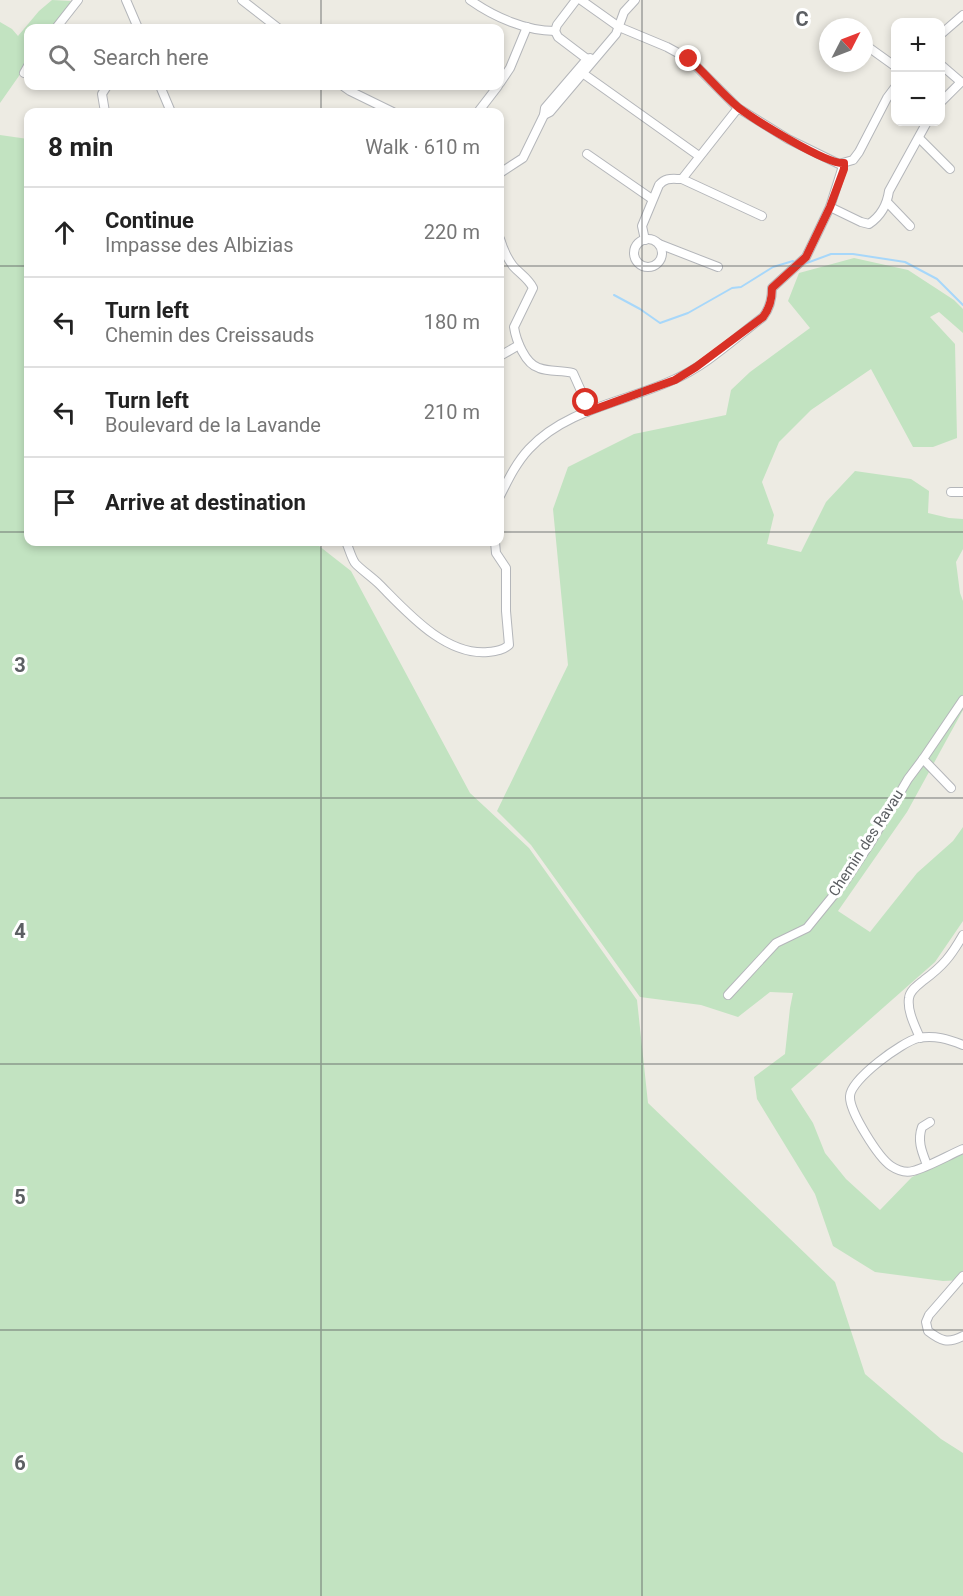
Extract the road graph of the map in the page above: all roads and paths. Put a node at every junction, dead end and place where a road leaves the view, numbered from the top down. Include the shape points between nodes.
1 (78, 0) edge
2 (126, 0) edge
3 (242, 0) edge
4 (470, 0) edge
5 (576, 0) edge
6 (581, 0) edge
7 (635, 0) edge
8 (963, 15) edge
9 (59, 24) edge
10 (136, 24) edge
11 (273, 24) edge
12 (527, 27) junction
13 (619, 27) junction
14 (555, 31) junction
15 (945, 31) edge
16 (873, 50) edge
17 (596, 56) junction
18 (587, 59) junction
19 (891, 63) edge
20 (945, 68) edge
21 (581, 72) junction
22 (504, 77) edge
23 (962, 83) edge
24 (104, 90) edge
25 (162, 90) edge
26 (349, 90) edge
27 (494, 90) edge
28 (891, 93) edge
29 (945, 98) edge
30 (104, 108) edge
31 (169, 108) edge
32 (382, 108) edge
33 (481, 108) edge
34 (738, 108) junction
35 (925, 126) edge
36 (919, 138) junction
37 (587, 154) dead end
38 (699, 156) junction
39 (844, 163) junction
40 (951, 169) dead end
41 (504, 170) edge
42 (682, 179) junction
43 (652, 199) junction
44 (887, 202) junction
45 (830, 207) junction
46 (762, 216) dead end
47 (910, 226) dead end
48 (645, 240) junction
49 (659, 244) junction
50 (504, 250) edge
51 (718, 267) dead end
52 (519, 345) junction
53 (504, 354) edge
54 (587, 412) junction
55 (504, 488) edge
56 (951, 492) dead end
57 (963, 492) edge
58 (348, 546) edge
59 (495, 546) edge
60 (963, 700) edge
61 (923, 759) junction
62 (951, 788) dead end
63 (963, 935) edge
64 (728, 995) dead end
65 (920, 1038) junction
66 (963, 1045) edge
67 (930, 1122) dead end
68 (963, 1149) edge
69 (927, 1165) junction
70 (963, 1276) edge
71 (963, 1336) edge

1 - 9 street
2 - 10 street
3 - 11 street
4 - 12 street
5 - 14 street
6 - 13 street
7 - 13 street via 624,12
8 - 15 street
12 - 14 street
12 - 22 street
13 - 17 street
13 - 34 street via 689,59
14 - 18 street
16 - 19 street
17 - 18 street
17 - 21 street
18 - 21 street
20 - 23 street
21 - 38 street
21 - 41 street via 545,108 523,158
23 - 29 street
24 - 30 street
25 - 31 street
26 - 32 street
27 - 33 street
28 - 39 street via 859,152
34 - 38 street
34 - 39 street via 788,139 833,162
35 - 36 street
36 - 40 street
36 - 44 street via 889,191
37 - 43 street
38 - 42 street
39 - 45 street
42 - 43 street via 663,180
42 - 46 street
43 - 48 street via 642,226
44 - 45 street via 877,219 869,224
44 - 47 street
45 - 54 street via 806,257 772,288 772,300 763,317 675,380
48 - 49 street
48 - 49 street via 634,250 636,261 644,267 654,266 662,259
49 - 51 street
50 - 52 street via 533,288 514,327
52 - 53 street
52 - 54 street via 537,368 573,373
54 - 55 street via 550,430 529,449
56 - 57 street
58 - 59 street via 355,564 416,621 466,651 498,651 510,645 510,640 506,568
60 - 61 street, Chemin des Ravau
61 - 62 street
61 - 64 street, Chemin des Ravau via 846,880 807,928 776,943
63 - 65 street via 951,957 909,996 910,1014
65 - 66 street via 933,1036
65 - 69 street via 895,1049 856,1082 849,1098 858,1120 891,1166 912,1172
67 - 69 street via 922,1127 920,1138
68 - 69 street
70 - 71 street via 926,1322 927,1331 938,1338 952,1341

